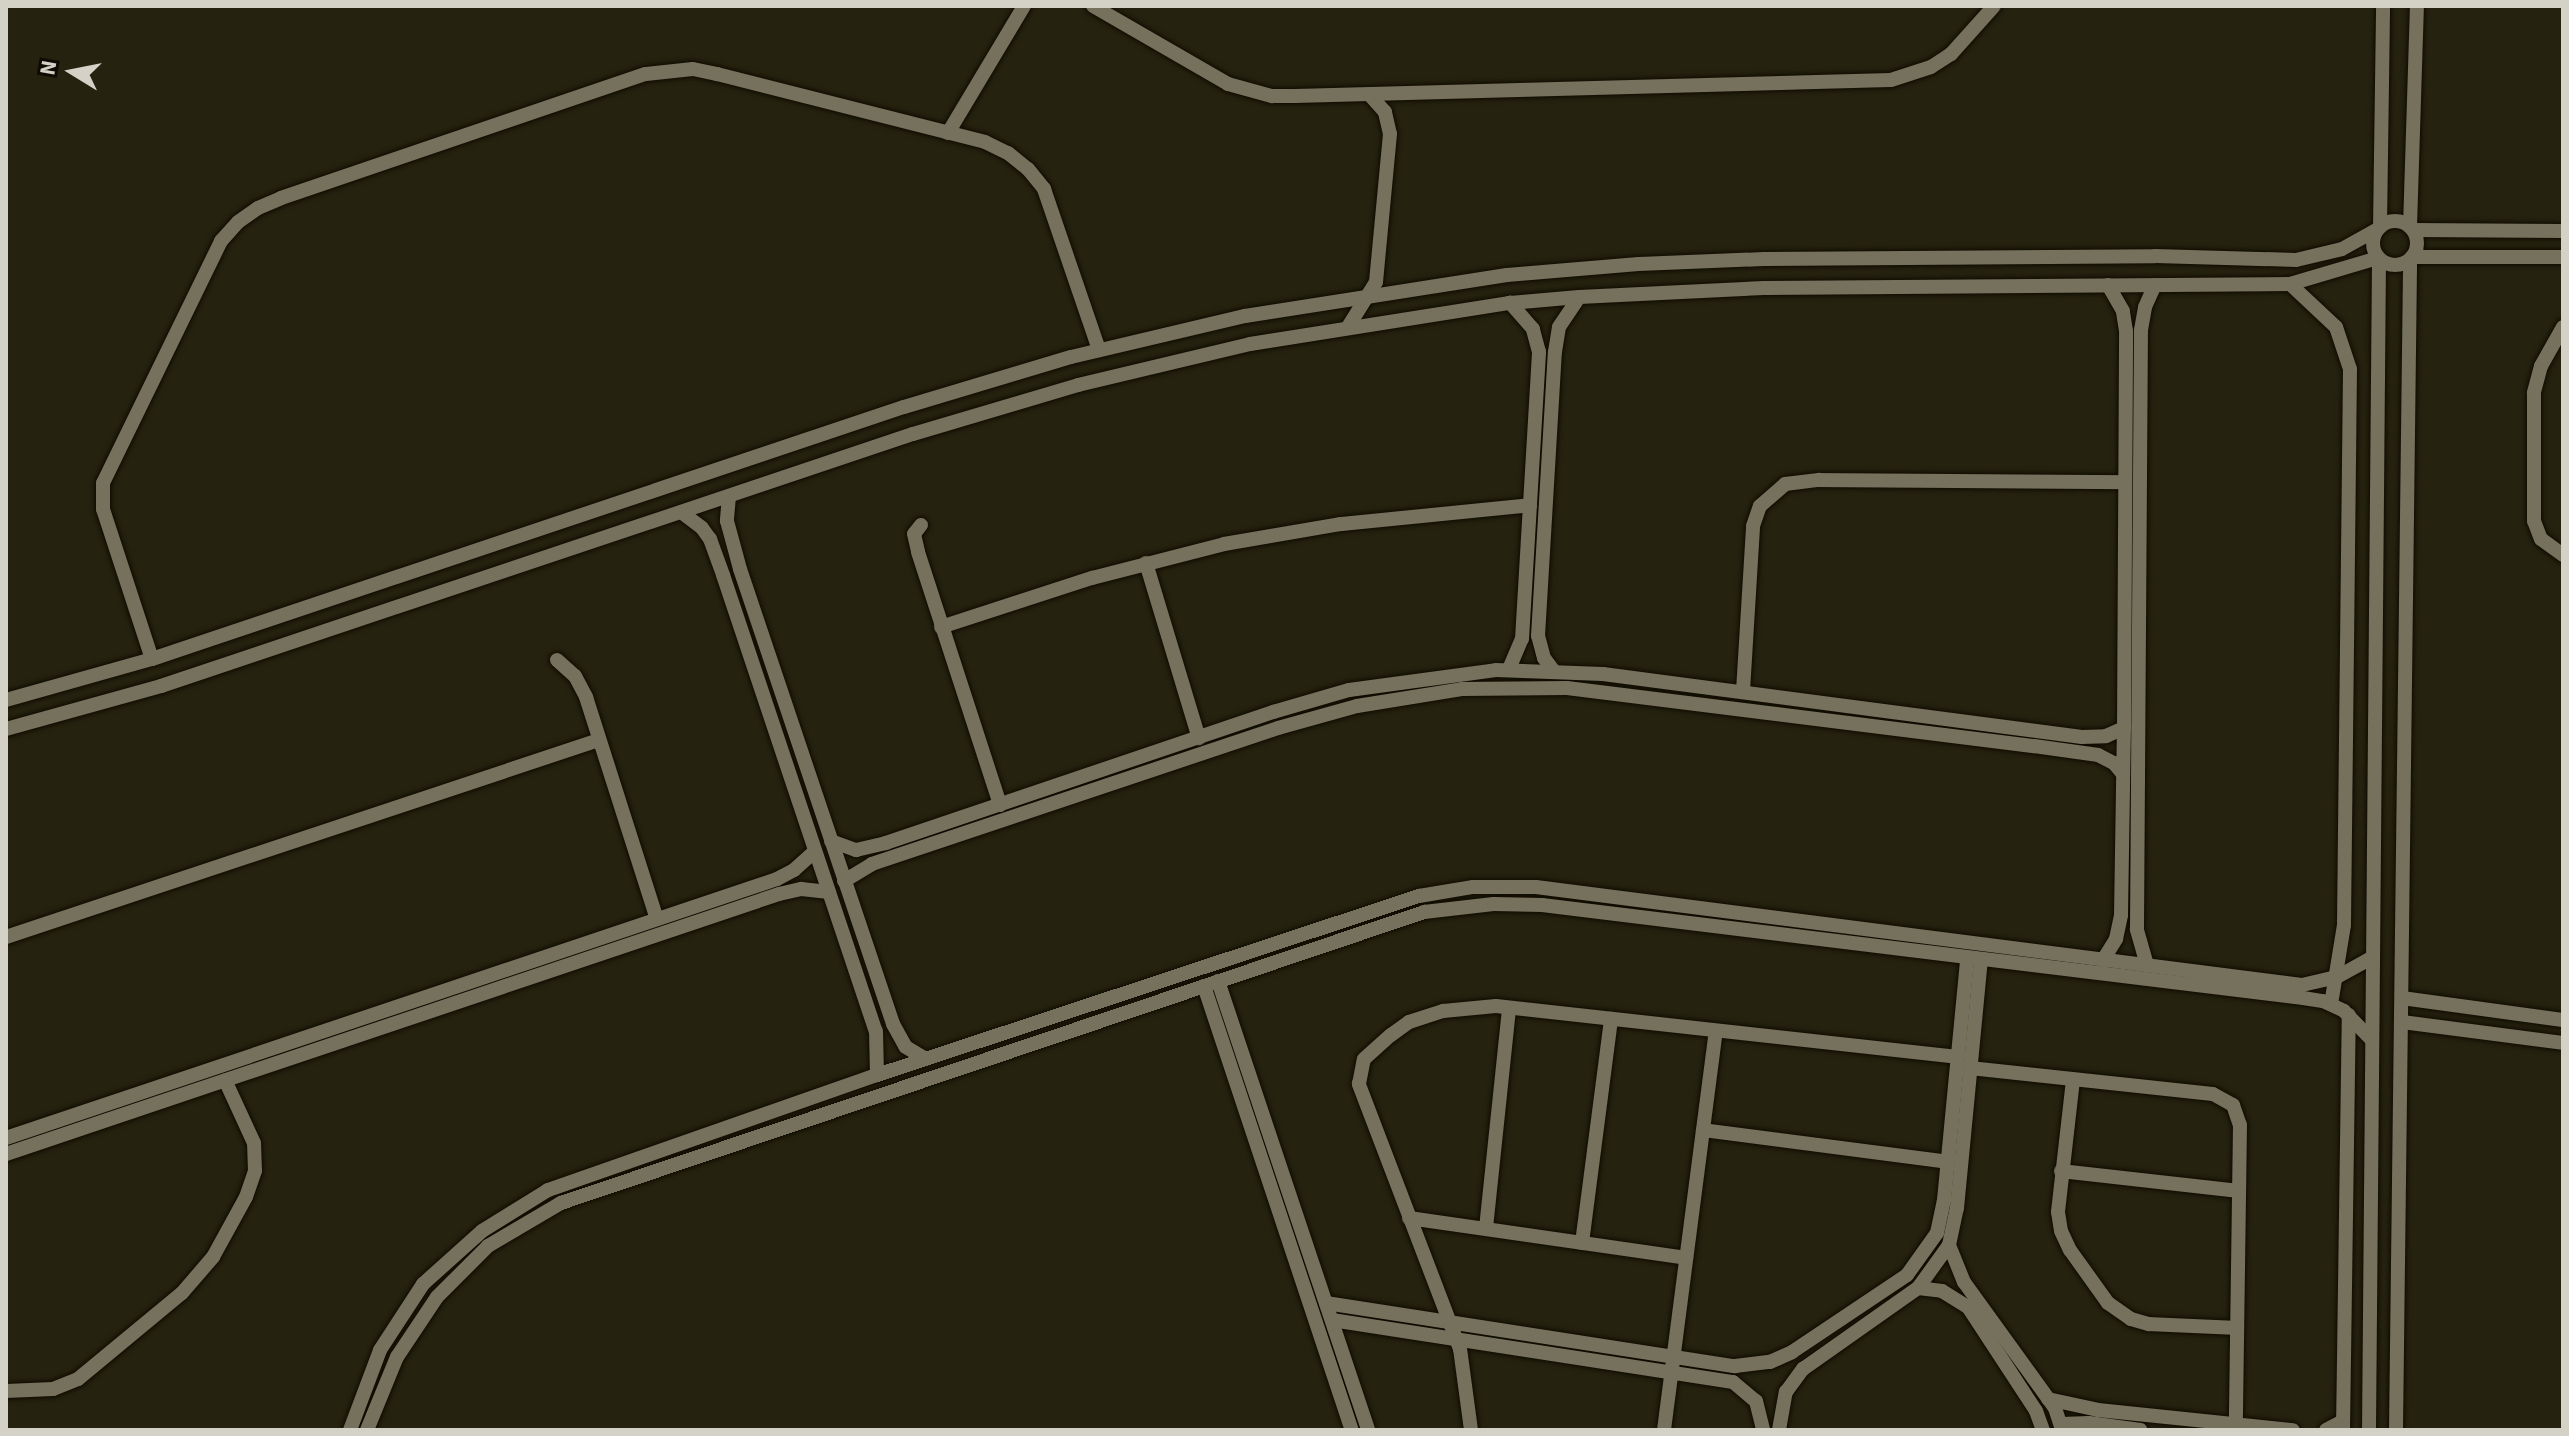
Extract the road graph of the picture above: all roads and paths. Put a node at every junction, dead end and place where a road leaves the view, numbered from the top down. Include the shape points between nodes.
1 (1024, 6) edge
2 (1093, 6) edge
3 (1994, 6) edge
4 (2383, 6) edge
5 (2417, 6) edge
6 (1369, 94) junction
7 (948, 133) junction
8 (2379, 228) junction
9 (2412, 229) junction
10 (2493, 230) junction
11 (2563, 231) edge
12 (2563, 257) edge
13 (2411, 258) junction
14 (2492, 258) junction
15 (2378, 259) junction
16 (2290, 284) junction
17 (2108, 285) junction
18 (2155, 285) junction
19 (1375, 290) junction
20 (1579, 297) junction
21 (1510, 303) junction
22 (1395, 320) junction
23 (1348, 327) junction
24 (2563, 327) edge
25 (2134, 331) junction
26 (1099, 350) junction
27 (1547, 363) junction
28 (812, 438) junction
29 (820, 465) junction
30 (2124, 482) junction
31 (729, 496) junction
32 (1530, 505) junction
33 (681, 512) junction
34 (921, 525) dead end
35 (2563, 555) edge
36 (1146, 563) junction
37 (740, 569) junction
38 (723, 575) junction
39 (1531, 619) junction
40 (941, 627) junction
41 (232, 633) junction
42 (152, 659) junction
43 (240, 660) junction
44 (557, 660) dead end
45 (1509, 669) junction
46 (1553, 670) junction
47 (1743, 691) junction
48 (6, 700) edge
49 (1233, 727) junction
50 (2124, 728) junction
51 (6, 729) edge
52 (1199, 738) junction
53 (599, 740) junction
54 (1239, 741) junction
55 (2081, 745) junction
56 (2123, 774) junction
57 (1000, 805) junction
58 (831, 841) junction
59 (888, 850) junction
60 (815, 851) junction
61 (844, 881) junction
62 (771, 888) junction
63 (829, 892) junction
64 (1374, 908) junction
65 (2121, 915) junction
66 (2137, 917) junction
67 (657, 919) junction
68 (1819, 923) junction
69 (1377, 925) junction
70 (6, 937) edge
71 (1817, 940) junction
72 (2371, 958) junction
73 (1974, 960) junction
74 (2103, 960) junction
75 (2147, 965) junction
76 (2337, 977) junction
77 (1211, 983) junction
78 (2402, 998) junction
79 (2331, 1004) junction
80 (1509, 1008) junction
81 (2349, 1015) junction
82 (1611, 1019) junction
83 (2563, 1020) edge
84 (2402, 1022) junction
85 (893, 1024) junction
86 (876, 1031) junction
87 (1716, 1031) junction
88 (2371, 1039) junction
89 (2563, 1043) edge
90 (1958, 1057) junction
91 (926, 1059) junction
92 (1970, 1068) junction
93 (877, 1075) junction
94 (225, 1080) junction
95 (2073, 1080) junction
96 (1703, 1130) junction
97 (6, 1138) edge
98 (6, 1154) edge
99 (645, 1155) junction
100 (1948, 1162) junction
101 (652, 1171) junction
102 (2061, 1171) junction
103 (2239, 1191) junction
104 (1409, 1218) junction
105 (1486, 1228) junction
106 (1582, 1243) junction
107 (1949, 1245) junction
108 (1686, 1258) junction
109 (1918, 1288) junction
110 (1326, 1303) junction
111 (1332, 1320) junction
112 (1449, 1322) junction
113 (2237, 1328) junction
114 (1456, 1340) junction
115 (1673, 1356) junction
116 (1671, 1373) junction
117 (6, 1391) edge
118 (2048, 1399) junction
119 (2145, 1425) edge
120 (2236, 1425) junction
121 (2343, 1426) edge
122 (2062, 1427) edge
123 (350, 1430) edge
124 (367, 1430) edge
125 (1352, 1430) edge
126 (1368, 1430) edge
127 (1471, 1430) edge
128 (1664, 1430) edge
129 (1763, 1430) edge
130 (1779, 1430) edge
131 (2043, 1430) edge
132 (2293, 1430) edge
133 (2326, 1430) edge
134 (2369, 1430) edge
135 (2396, 1430) edge

1 - 7 street
2 - 6 street via 1207,74 1249,92
3 - 6 street via 1951,54 1891,80
4 - 8 street
5 - 9 street
6 - 19 street via 1385,112 1390,134
7 - 26 street via 1008,153 1044,189
7 - 42 street via 717,74 670,69 258,208 221,241 103,483 103,509
8 - 9 street via 2395,221
8 - 15 street via 2373,240
8 - 19 street via 2342,249 2296,260 2155,256 1702,261
9 - 10 street
9 - 13 street via 2417,247
10 - 11 street
10 - 14 street
12 - 14 street
13 - 14 street
13 - 15 street via 2395,266
13 - 78 street
15 - 16 street
15 - 72 street
16 - 18 street
16 - 76 street via 2336,327 2350,369 2344,925
17 - 18 street
17 - 20 street via 1764,288
17 - 25 street
18 - 25 street
19 - 22 street
19 - 23 street
19 - 26 street
20 - 21 street
20 - 27 street via 1559,327
21 - 22 street
21 - 27 street via 1533,329
22 - 23 street
23 - 29 street via 1092,381
24 - 35 street via 2541,366 2534,393 2534,521 2541,539
25 - 30 street
25 - 66 street
26 - 28 street
27 - 32 street
27 - 39 street
28 - 29 street
28 - 41 street
29 - 31 street
30 - 47 street via 1785,484 1760,506 1753,526
30 - 50 street
31 - 33 street
31 - 37 street via 727,521
32 - 36 street via 1314,528
32 - 39 street
33 - 38 street via 710,539
33 - 43 street
34 - 40 street via 915,538
36 - 40 street
36 - 52 street
37 - 38 street
37 - 58 street
38 - 60 street
39 - 45 street
39 - 46 street
40 - 57 street
41 - 42 street
41 - 43 street
42 - 48 street
43 - 51 street
44 - 53 street via 581,686
45 - 46 street
45 - 49 street via 1349,690
46 - 47 street
47 - 55 street
49 - 52 street
49 - 54 street
50 - 55 street
50 - 56 street
52 - 57 street
53 - 67 street
53 - 70 street
54 - 55 street via 1393,698 1532,686
54 - 59 street
55 - 56 street
56 - 65 street
57 - 59 street
58 - 59 street via 856,850
58 - 61 street
59 - 61 street
60 - 62 street
60 - 63 street
61 - 85 street
62 - 63 street
62 - 67 street
62 - 94 street
63 - 86 street
64 - 68 street via 1443,891 1515,885
64 - 69 street
64 - 91 street
65 - 66 street
65 - 74 street via 2116,939
66 - 75 street via 2137,938
67 - 97 street
68 - 71 street
68 - 74 street
69 - 71 street via 1424,912 1518,904
69 - 77 street
71 - 73 street
72 - 76 street
72 - 88 street
73 - 79 street
73 - 90 street
73 - 92 street
74 - 75 street
75 - 76 street via 2302,985
76 - 79 street
77 - 101 street
77 - 110 street
77 - 125 street
78 - 83 street
78 - 84 street
79 - 81 street
80 - 82 street
80 - 104 street via 1460,1007 1426,1016 1391,1035 1362,1064 1359,1084
80 - 105 street
81 - 88 street
81 - 121 street
82 - 87 street
82 - 106 street
84 - 89 street
84 - 135 street
85 - 86 street
85 - 91 street via 906,1047
86 - 93 street
87 - 90 street
87 - 96 street
88 - 134 street
90 - 100 street
91 - 93 street
92 - 95 street
92 - 107 street
93 - 99 street
94 - 98 street
94 - 117 street via 254,1143 255,1171 213,1257 182,1293 78,1379 40,1391
95 - 102 street
95 - 103 street via 2213,1094 2229,1101 2239,1118
96 - 100 street
96 - 108 street
99 - 101 street
99 - 123 street via 548,1190 453,1255 423,1284 389,1333
100 - 115 street via 1937,1233 1919,1262 1894,1285 1770,1362 1735,1366
101 - 124 street via 561,1203 472,1259 407,1339
102 - 103 street
102 - 113 street via 2061,1231 2115,1309 2149,1324
103 - 113 street
104 - 105 street
104 - 112 street
105 - 106 street
106 - 108 street
107 - 109 street
107 - 118 street via 1971,1292
108 - 115 street
109 - 130 street via 1803,1369 1786,1392
109 - 131 street via 1942,1291 1968,1307
110 - 111 street
110 - 112 street
111 - 114 street
111 - 126 street
112 - 114 street
112 - 115 street
113 - 120 street
114 - 116 street
114 - 127 street
115 - 116 street
116 - 128 street
116 - 129 street via 1740,1385 1756,1401
118 - 119 street
118 - 122 street
119 - 120 street
119 - 122 street
120 - 132 street
121 - 133 street

